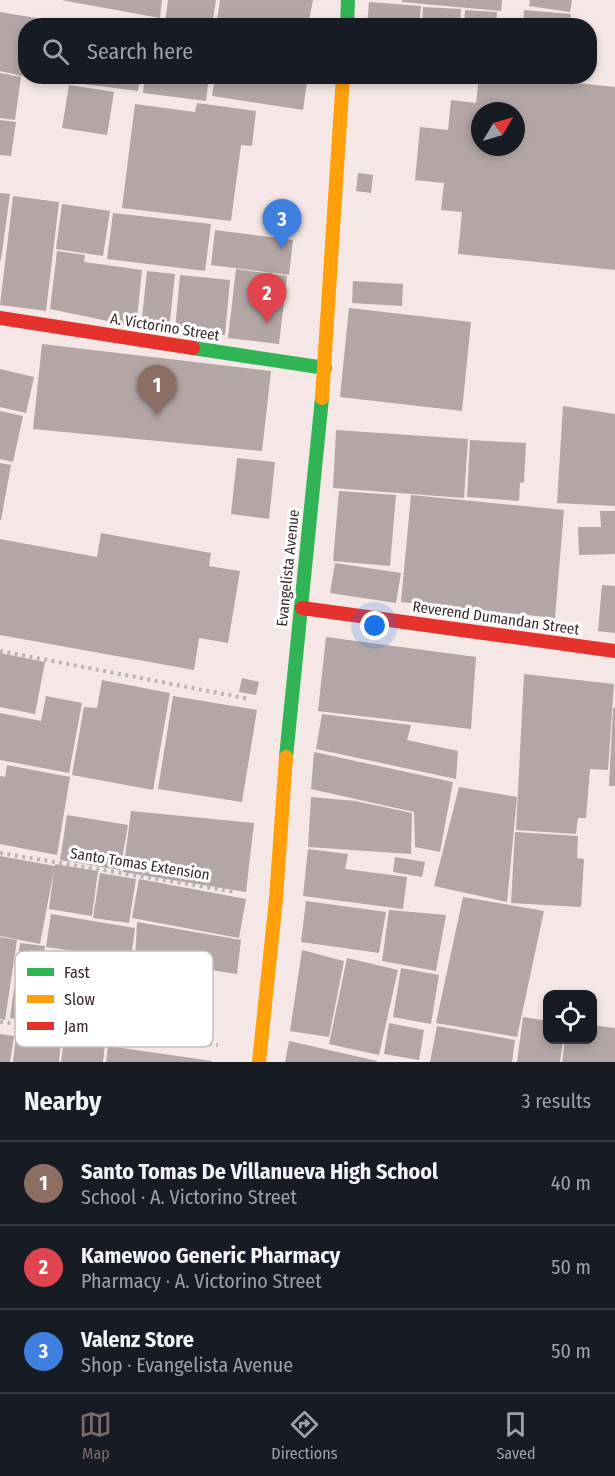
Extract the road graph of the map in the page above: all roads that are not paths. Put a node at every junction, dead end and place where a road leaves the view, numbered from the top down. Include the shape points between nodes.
1 (348, 0) edge
2 (347, 18) edge
3 (343, 84) edge
4 (0, 318) edge
5 (325, 368) junction
6 (302, 608) junction
7 (615, 651) edge
8 (260, 1055) edge

1 - 2 street
3 - 5 street, Evangelista Avenue
4 - 5 street, A. Victorino Street
5 - 6 street, Evangelista Avenue
6 - 7 street, Reverend Dumandan Street
6 - 8 street, Evangelista Avenue

